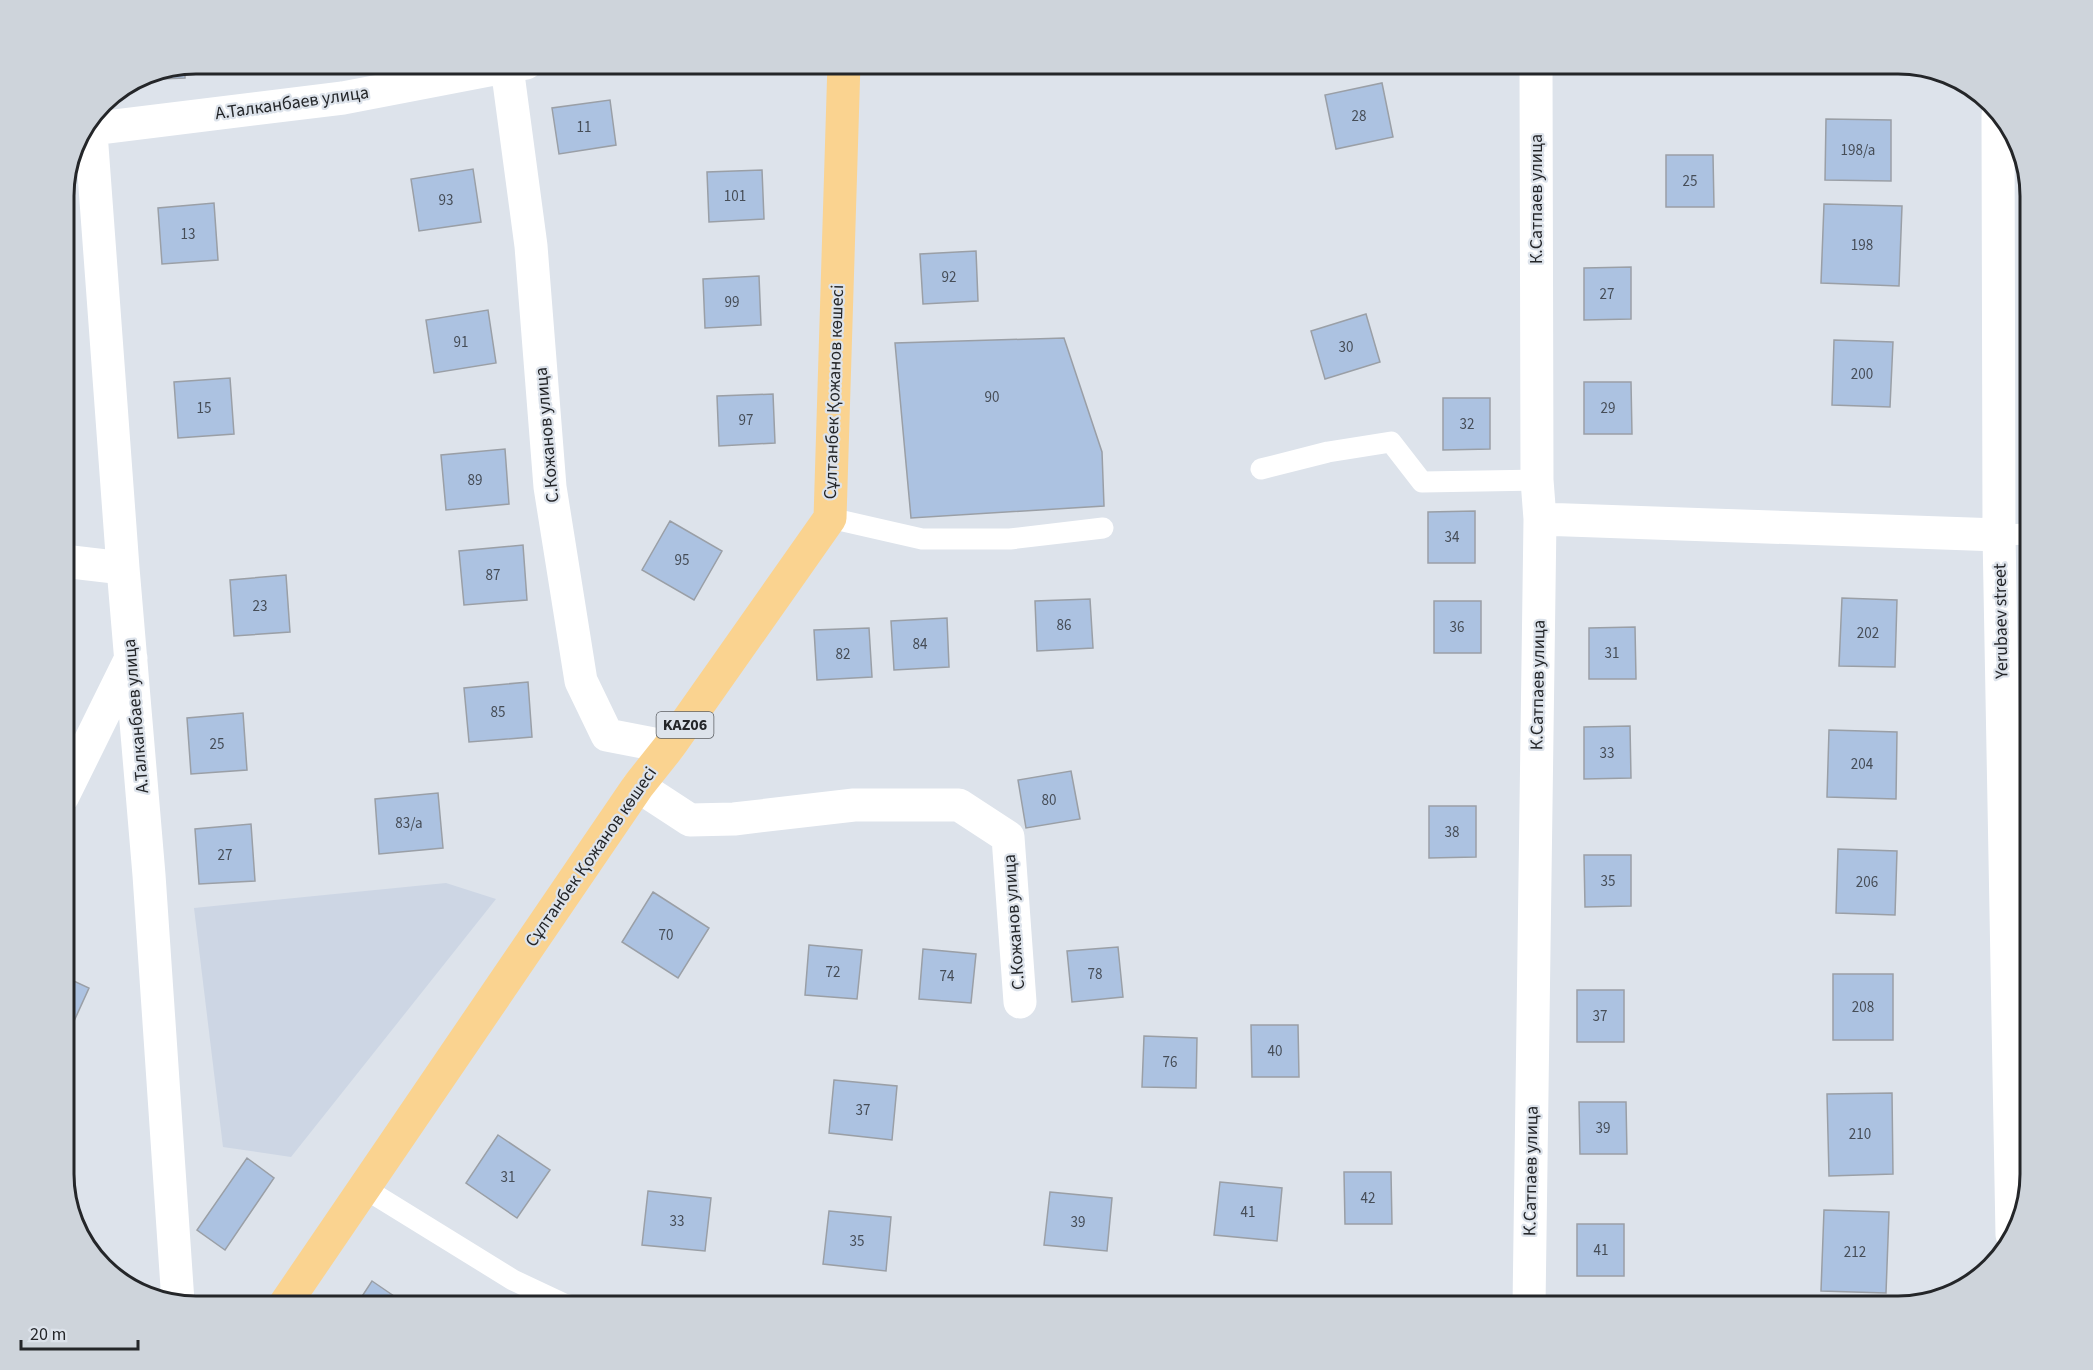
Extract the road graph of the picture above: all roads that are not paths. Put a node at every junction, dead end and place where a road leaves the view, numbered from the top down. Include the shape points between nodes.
1 (470, 74) edge
2 (518, 74) edge
3 (844, 74) edge
4 (1536, 74) edge
5 (98, 123) edge
6 (1999, 128) edge
7 (92, 132) edge
8 (1261, 469) dead end
9 (1537, 480) junction
10 (830, 518) junction
11 (1540, 519) junction
12 (1103, 528) dead end
13 (2015, 535) edge
14 (74, 562) edge
15 (123, 568) junction
16 (131, 658) junction
17 (669, 747) junction
18 (74, 774) edge
19 (638, 786) junction
20 (1020, 1002) dead end
21 (2019, 1071) edge
22 (364, 1188) junction
23 (2013, 1214) edge
24 (177, 1295) edge
25 (290, 1296) edge
26 (547, 1296) edge
27 (1530, 1296) edge

1 - 5 street, А.Талканбаев улица via 343,98
2 - 17 street, С.Кожанов улица via 550,488 581,681 607,735
3 - 10 main road, Сұлтанбек Қожанов көшесі
4 - 9 street, К.Сатпаев улица
6 - 13 street, Yerubaev street
7 - 15 street, А.Талканбаев улица
8 - 9 lane via 1328,452 1391,442 1422,482
9 - 11 street, К.Сатпаев улица
10 - 12 lane via 922,539 1010,538
10 - 17 main road, Сұлтанбек Қожанов көшесі / KАZ06
11 - 13 street
11 - 27 street, К.Сатпаев улица
13 - 21 street, Yerubaev street
14 - 15 street
15 - 16 street, А.Талканбаев улица
16 - 18 street
16 - 24 street, А.Талканбаев улица
17 - 19 main road, Сұлтанбек Қожанов көшесі / KАZ06
19 - 20 street, С.Кожанов улица via 690,820 734,819 854,805 959,806 1008,837
19 - 22 main road, Сұлтанбек Қожанов көшесі / KАZ06
21 - 23 street, Yerubaev street
22 - 25 main road, Сұлтанбек Қожанов көшесі / KАZ06
22 - 26 lane via 513,1280

